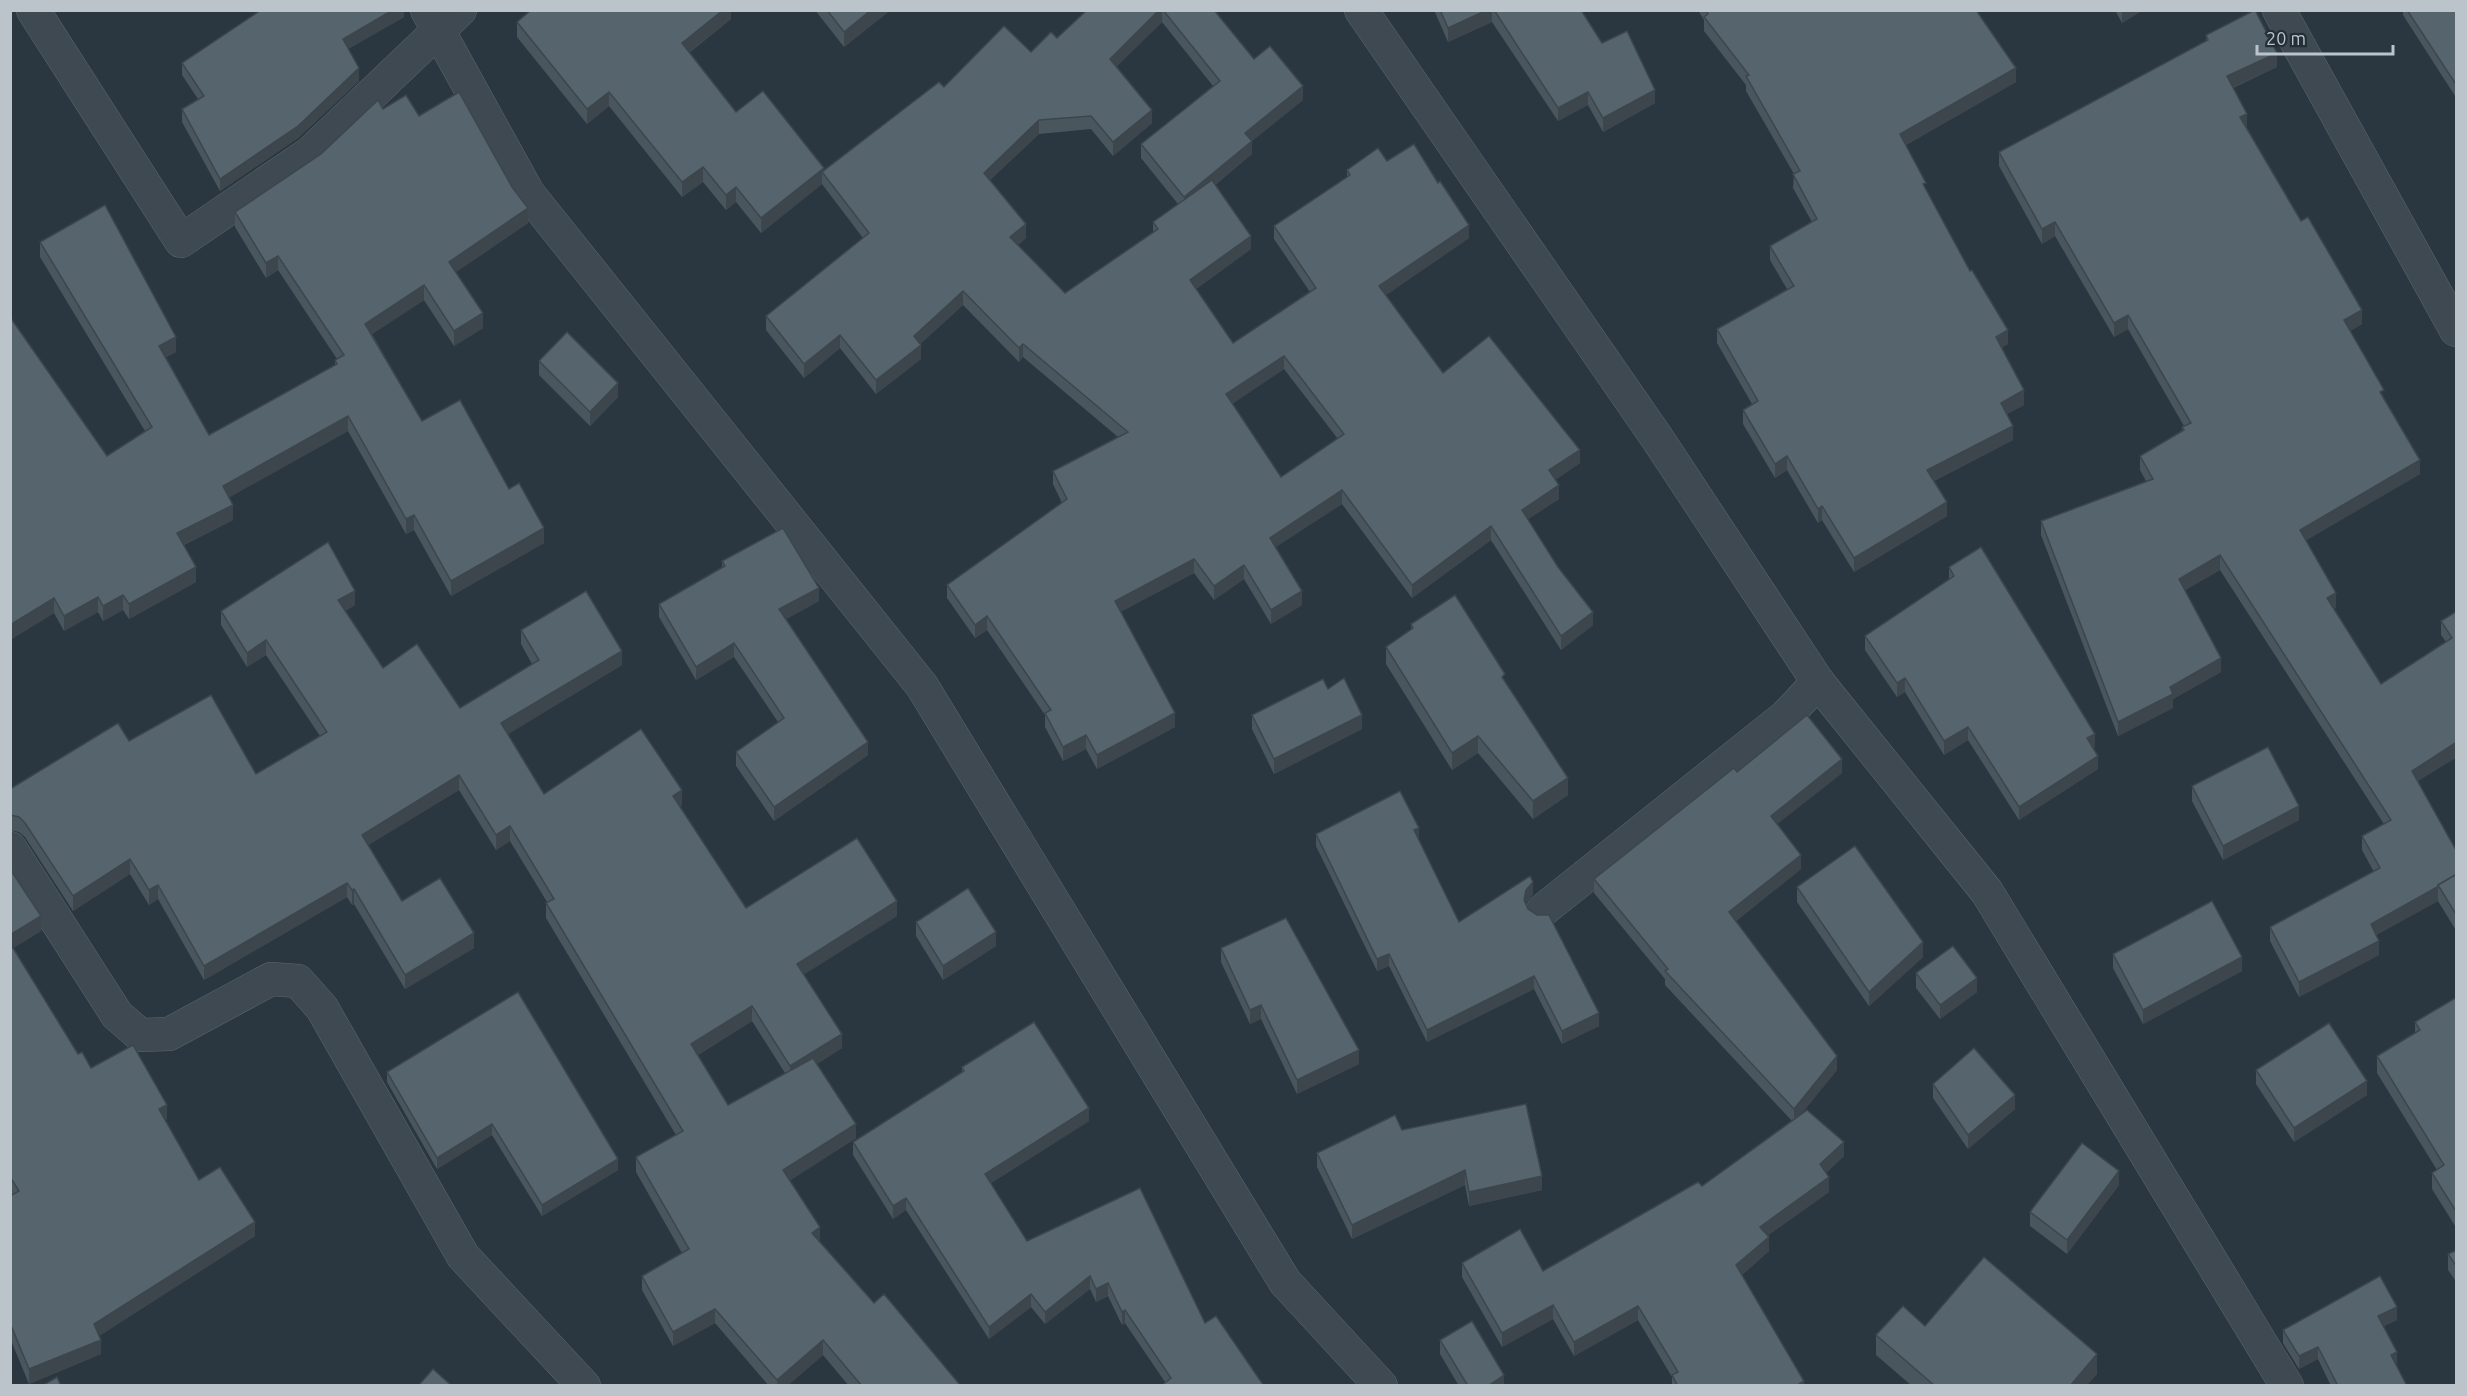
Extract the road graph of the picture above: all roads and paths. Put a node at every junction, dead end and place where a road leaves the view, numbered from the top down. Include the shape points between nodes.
1 (33, 10) edge
2 (1361, 10) edge
3 (2279, 10) edge
4 (441, 17) edge
5 (2457, 330) edge
6 (1818, 682) junction
7 (10, 848) edge
8 (1544, 910) dead end
9 (584, 1386) edge
10 (1381, 1386) edge
11 (2287, 1386) edge

1 - 4 street via 181,241 310,153
2 - 6 street via 1657,438
3 - 5 street
4 - 10 street via 528,193 922,686 1285,1282
6 - 8 street via 1786,716
6 - 11 street via 1987,892
7 - 9 street via 117,1015 140,1035 169,1034 270,979 298,981 322,1008 464,1256

